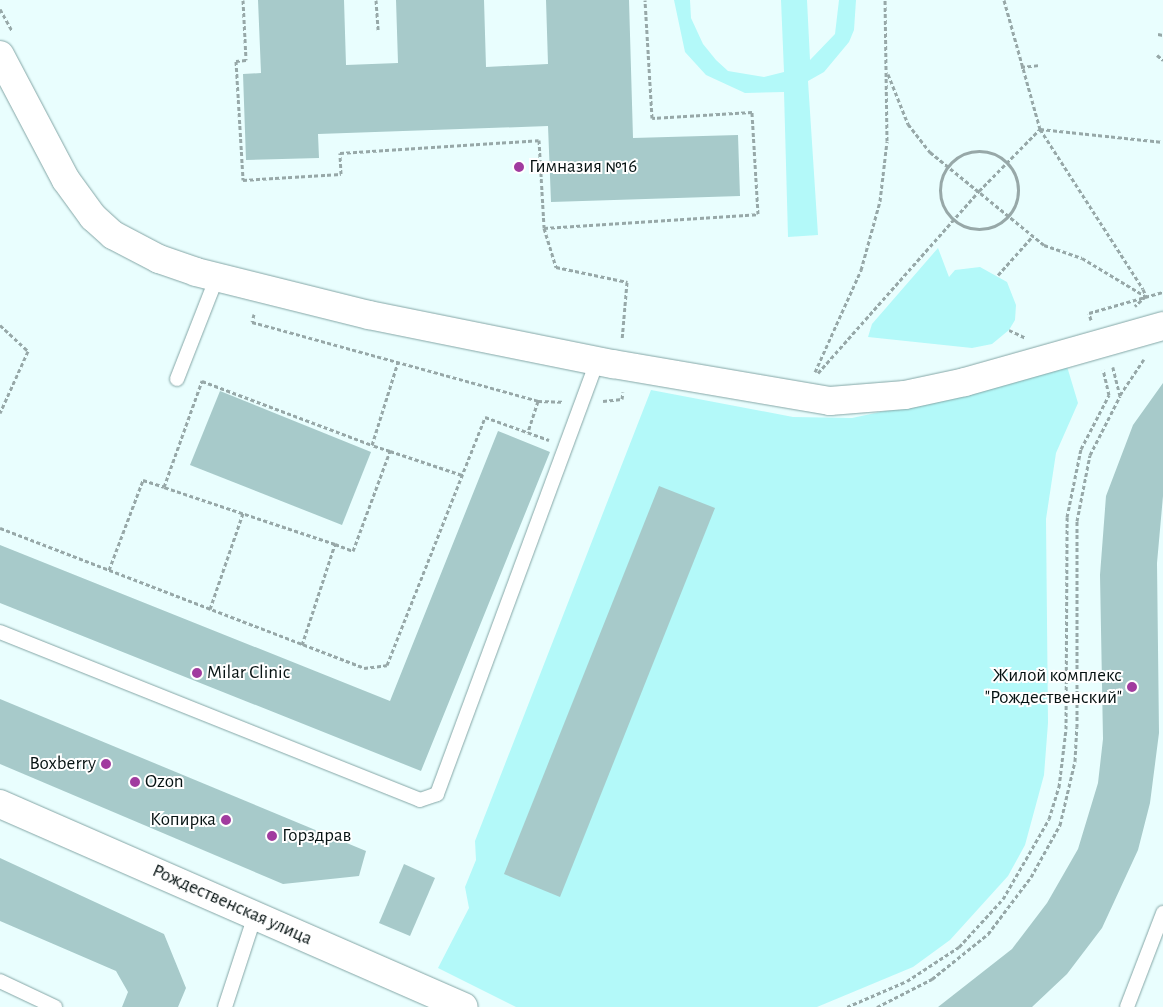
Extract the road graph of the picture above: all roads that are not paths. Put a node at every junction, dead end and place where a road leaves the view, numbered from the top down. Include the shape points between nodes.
1 (7, 44) edge
2 (217, 277) junction
3 (1163, 326) edge
4 (597, 361) junction
5 (177, 380) dead end
6 (0, 632) edge
7 (0, 804) edge
8 (1163, 913) edge
9 (255, 915) junction
10 (0, 981) edge
11 (55, 1007) edge
12 (225, 1007) edge
13 (464, 1007) edge
14 (1127, 1007) edge

1 - 2 street via 66,180 93,217 132,246
2 - 4 street via 369,315
2 - 5 lane
3 - 4 street via 1095,334 956,384 905,395 839,401
4 - 6 lane via 436,794 420,800
7 - 9 street, Рождественская улица
8 - 14 lane
9 - 12 lane
9 - 13 street, Рождественская улица
10 - 11 lane

